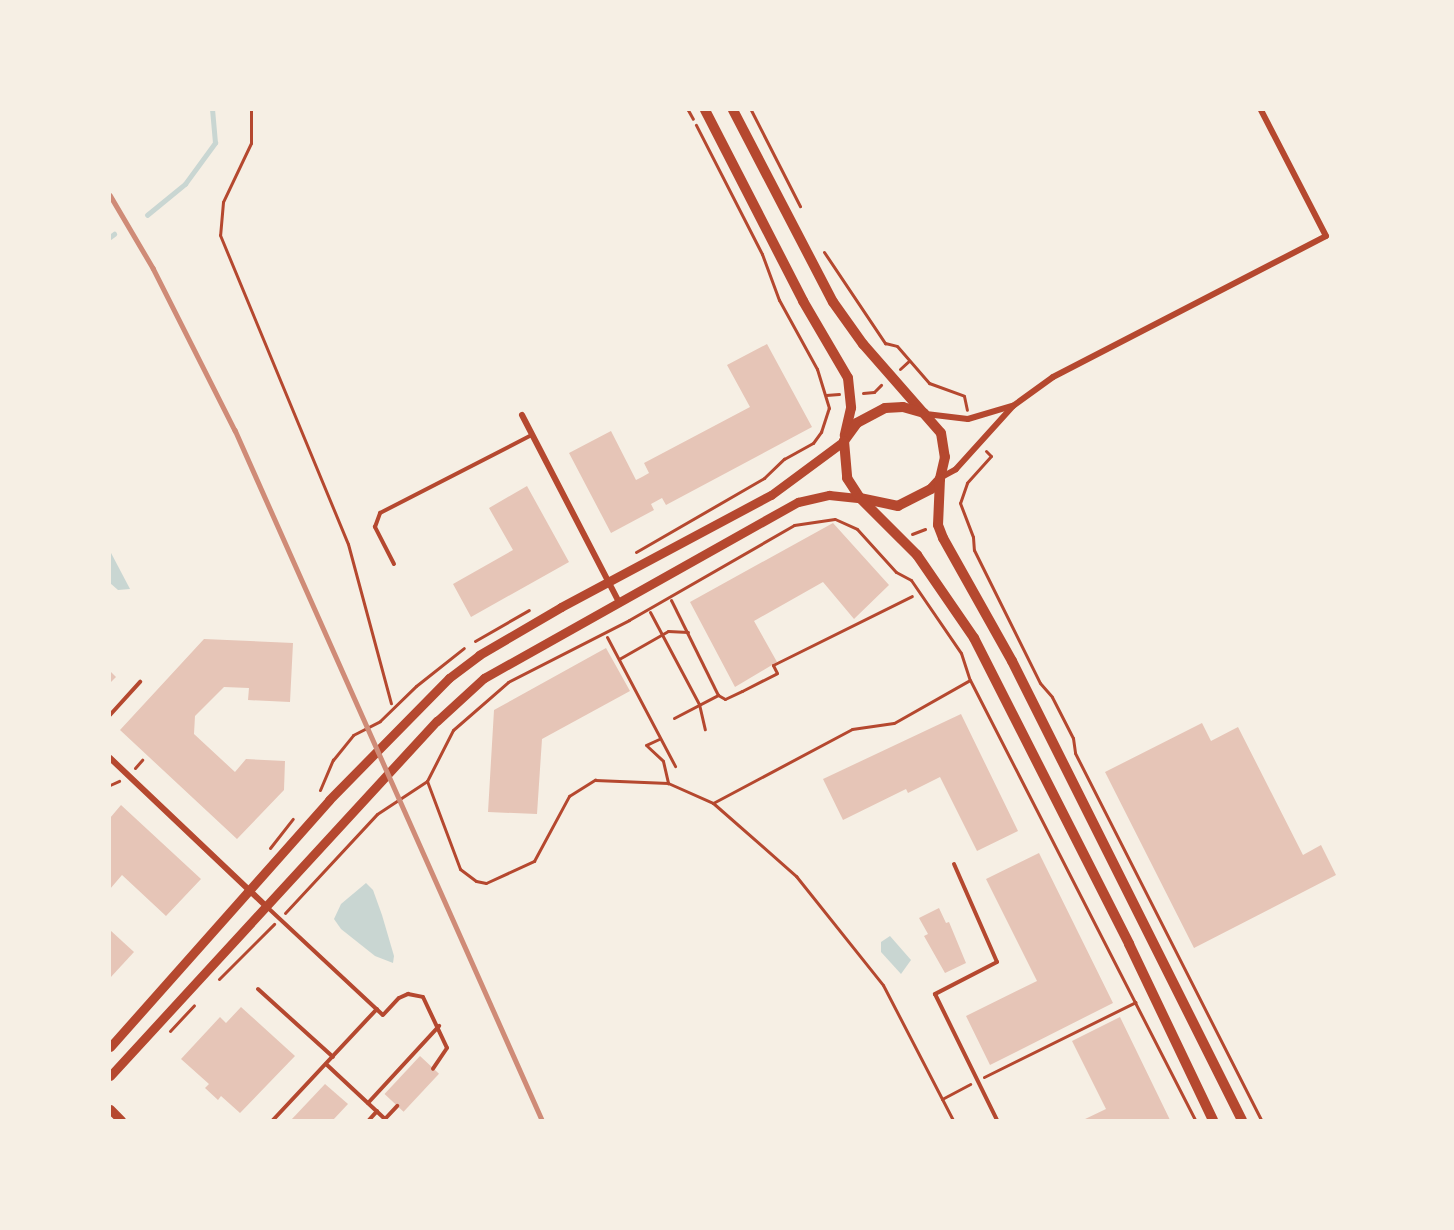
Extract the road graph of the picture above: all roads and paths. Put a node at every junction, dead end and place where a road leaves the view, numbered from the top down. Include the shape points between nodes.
1 (251, 110) edge
2 (688, 110) edge
3 (705, 110) edge
4 (733, 110) edge
5 (751, 110) edge
6 (1261, 110) edge
7 (801, 209) dead end
8 (822, 248) dead end
9 (909, 361) junction
10 (898, 370) dead end
11 (885, 382) dead end
12 (861, 393) dead end
13 (840, 394) dead end
14 (825, 395) junction
15 (966, 404) dead end
16 (1013, 406) junction
17 (924, 413) junction
18 (522, 415) dead end
19 (532, 435) junction
20 (844, 441) junction
21 (991, 456) dead end
22 (940, 479) junction
23 (860, 498) junction
24 (927, 529) dead end
25 (909, 537) dead end
26 (629, 560) dead end
27 (394, 564) dead end
28 (609, 583) junction
29 (912, 596) dead end
30 (671, 600) dead end
31 (619, 602) junction
32 (650, 612) dead end
33 (688, 632) junction
34 (663, 634) junction
35 (607, 637) dead end
36 (619, 659) junction
37 (970, 680) junction
38 (140, 682) dead end
39 (718, 695) junction
40 (391, 703) dead end
41 (699, 704) junction
42 (110, 715) edge
43 (674, 718) dead end
44 (705, 729) dead end
45 (659, 739) junction
46 (110, 758) edge
47 (142, 760) dead end
48 (675, 766) dead end
49 (135, 768) dead end
50 (124, 780) dead end
51 (669, 783) junction
52 (110, 785) edge
53 (713, 803) junction
54 (954, 864) dead end
55 (249, 890) junction
56 (265, 905) junction
57 (258, 988) dead end
58 (1136, 1002) junction
59 (377, 1009) junction
60 (439, 1026) junction
61 (110, 1047) edge
62 (333, 1057) junction
63 (326, 1064) junction
64 (433, 1068) dead end
65 (110, 1076) edge
66 (976, 1081) junction
67 (942, 1099) junction
68 (368, 1103) junction
69 (397, 1106) dead end
70 (110, 1109) edge
71 (377, 1111) junction
72 (386, 1119) edge
73 (121, 1120) edge
74 (273, 1120) edge
75 (369, 1120) edge
76 (953, 1120) edge
77 (997, 1120) edge
78 (1195, 1120) edge
79 (1213, 1120) edge
80 (1242, 1120) edge
81 (1261, 1120) edge

1 - 40 path via 250,143 223,202 220,235 348,544
2 - 14 path via 762,254 779,300 817,369
3 - 20 main road via 793,283 848,378 851,408
4 - 17 main road via 833,302 863,344
5 - 7 path
6 - 16 street via 1326,236 1071,366
8 - 9 path via 879,335 888,345 897,346
9 - 10 path
9 - 15 path via 929,383 960,394
11 - 12 path via 873,392
13 - 14 path
14 - 26 path via 828,408 821,432 813,443 784,459 764,478 639,549
16 - 17 street via 968,419
16 - 22 street via 956,469
17 - 20 main road via 903,407 879,410 857,423
17 - 22 main road via 941,433 944,445
18 - 19 street
19 - 27 lane via 380,513 375,527
19 - 28 street
20 - 23 main road via 843,468
20 - 28 street via 771,495
21 - 81 path via 962,493 962,509 977,557 1040,683 1065,721 1075,753
22 - 23 main road via 922,496 898,506
22 - 80 main road via 938,525 943,538 1012,661
23 - 31 street via 829,495 798,502
23 - 79 main road via 917,555 974,638
24 - 25 path
28 - 31 street
28 - 55 street via 509,637 449,678 329,800
29 - 39 path via 772,665 777,673 742,691 725,699
30 - 33 path
31 - 56 street via 511,660 458,699
32 - 34 path
33 - 34 path
33 - 39 path
34 - 36 path
34 - 41 path
35 - 36 path
36 - 45 path
37 - 51 path via 950,635 911,580 896,572 845,522 826,519 794,525 620,625 508,682 453,730 427,781 460,868 476,881 486,883 534,861 569,796 595,780
37 - 53 path via 894,723 852,729
37 - 58 path
38 - 42 lane
39 - 41 path
41 - 43 path
41 - 44 path
45 - 48 path
45 - 51 path via 646,745 663,761
46 - 55 street
47 - 49 path
50 - 52 path
51 - 53 path via 702,802
53 - 67 path via 796,876 883,985
54 - 66 lane via 997,962 935,994
55 - 56 street
55 - 61 street
56 - 59 lane
56 - 65 street
57 - 62 lane
58 - 66 path
58 - 78 path
59 - 60 lane via 383,1015 399,998 417,994 429,1005
59 - 62 lane
60 - 64 lane via 447,1048
60 - 68 lane
62 - 63 lane
63 - 68 lane
63 - 74 lane
66 - 67 path
66 - 77 lane
67 - 76 path
68 - 71 lane
69 - 72 lane
70 - 73 street
71 - 72 lane
71 - 75 lane

